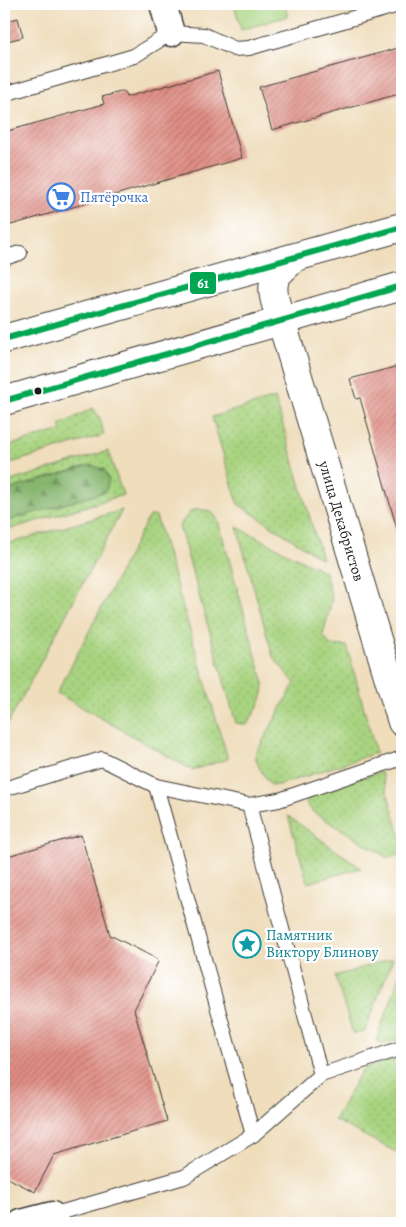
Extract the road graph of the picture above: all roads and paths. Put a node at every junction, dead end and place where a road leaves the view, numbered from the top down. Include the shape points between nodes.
1 (162, 4) edge
2 (402, 4) edge
3 (171, 33) junction
4 (4, 94) edge
5 (402, 228) edge
6 (20, 253) dead end
7 (4, 258) edge
8 (293, 259) junction
9 (402, 286) edge
10 (281, 320) junction
11 (4, 339) edge
12 (4, 401) edge
13 (402, 722) edge
14 (402, 758) edge
15 (156, 786) junction
16 (4, 789) edge
17 (249, 805) junction
18 (402, 1048) edge
19 (321, 1075) junction
20 (253, 1135) junction
21 (53, 1219) edge
22 (21, 1223) edge

1 - 3 street
2 - 3 lane via 249,48 235,49 204,35
3 - 4 lane via 134,56
5 - 8 main road
6 - 7 lane
8 - 10 main road, улица Декабристов via 276,277 273,286
8 - 11 main road
9 - 10 main road
10 - 12 main road
10 - 13 main road, улица Декабристов
14 - 17 lane via 279,800
15 - 16 lane via 102,759
15 - 17 lane
15 - 20 lane
17 - 19 lane
18 - 19 lane
19 - 20 lane
20 - 21 lane via 184,1177
21 - 22 street

